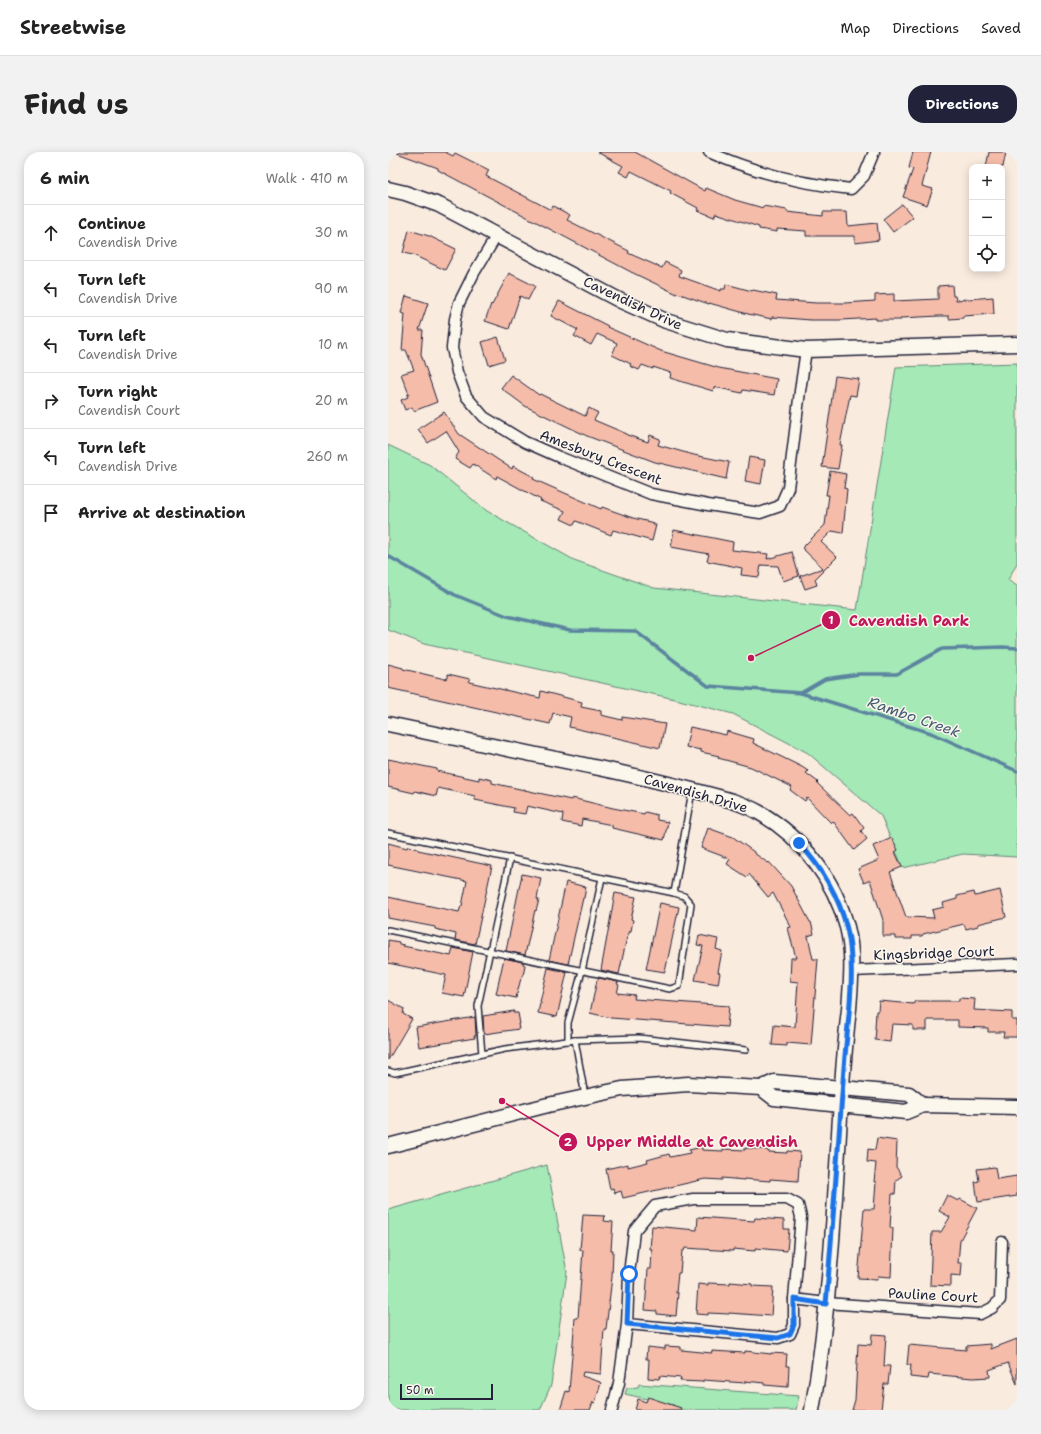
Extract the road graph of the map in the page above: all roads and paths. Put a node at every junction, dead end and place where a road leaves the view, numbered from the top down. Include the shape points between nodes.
1 (709, 152) edge
2 (874, 152) edge
3 (388, 189) edge
4 (497, 235) junction
5 (1017, 344) edge
6 (806, 350) junction
7 (388, 724) edge
8 (693, 790) junction
9 (388, 833) edge
10 (510, 858) junction
11 (602, 878) junction
12 (674, 893) junction
13 (388, 930) edge
14 (490, 952) junction
15 (1017, 964) edge
16 (582, 971) junction
17 (852, 971) junction
18 (575, 1040) junction
19 (568, 1041) junction
20 (746, 1050) dead end
21 (482, 1054) junction
22 (388, 1071) edge
23 (761, 1088) junction
24 (842, 1088) junction
25 (586, 1097) junction
26 (923, 1105) junction
27 (842, 1106) junction
28 (1017, 1107) edge
29 (388, 1146) edge
30 (1002, 1242) dead end
31 (794, 1299) junction
32 (826, 1304) junction
33 (627, 1324) junction
34 (612, 1410) edge
35 (812, 1410) edge

1 - 2 street via 726,160 782,177 851,189 864,176
3 - 4 street, Cavendish Drive via 439,205
4 - 6 street, Cavendish Drive via 621,301 666,321 727,340
4 - 6 street, Amesbury Crescent via 474,273 459,303 455,319 452,348 466,396 484,417 525,442 651,494 760,513 780,506 788,488
5 - 6 street, Cavendish Drive
7 - 8 street, Cavendish Drive
8 - 12 lane
8 - 17 street, Cavendish Drive via 736,802 759,812 782,827 813,858 839,902 847,930
9 - 10 lane
10 - 11 lane
10 - 14 lane
11 - 12 lane
11 - 16 lane
12 - 16 lane via 684,896 691,904 679,986 670,989
13 - 14 lane
14 - 16 lane
14 - 21 lane via 478,1006
15 - 17 street, Kingsbridge Court
16 - 19 lane via 568,1023
17 - 24 street, Cavendish Drive
18 - 19 lane
18 - 20 lane via 639,1038
18 - 25 lane
19 - 21 lane
21 - 22 lane via 394,1073
23 - 24 street via 774,1082
23 - 25 street via 688,1084 622,1089
23 - 27 street via 774,1098
24 - 26 street via 909,1094
24 - 27 street, Cavendish Drive
25 - 29 street
26 - 27 street via 906,1112
26 - 28 street
27 - 32 street, Cavendish Drive
30 - 32 street, Pauline Court via 1000,1300 980,1314
31 - 32 street
31 - 33 street via 794,1325 790,1334 778,1338
31 - 33 street via 801,1217 798,1205 787,1199 693,1199 655,1206 634,1231
32 - 35 street, Cavendish Drive
33 - 34 street via 619,1383

